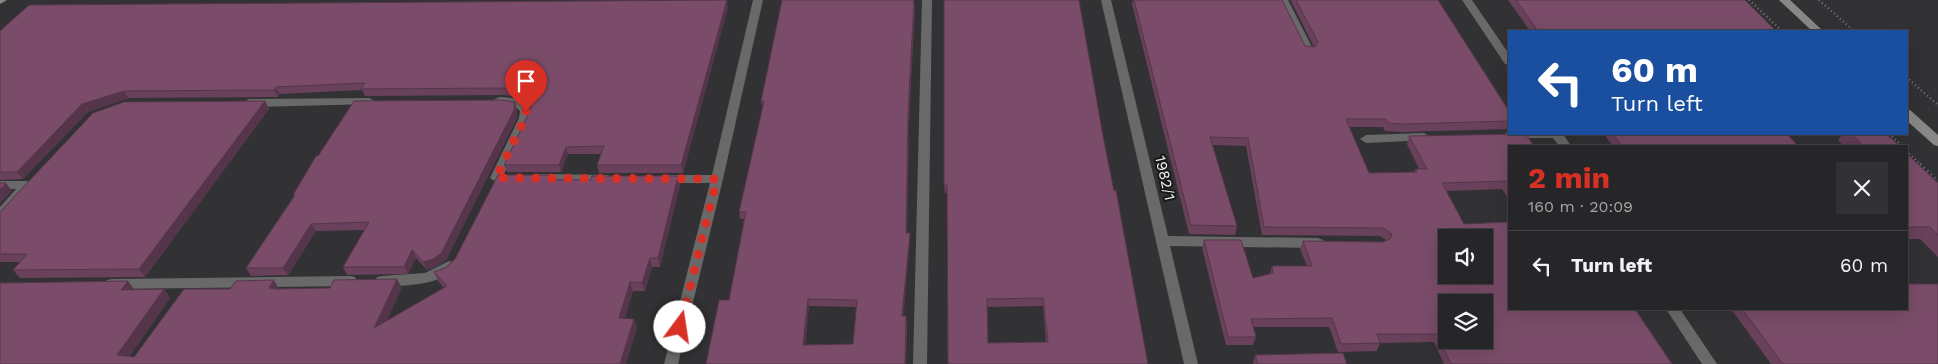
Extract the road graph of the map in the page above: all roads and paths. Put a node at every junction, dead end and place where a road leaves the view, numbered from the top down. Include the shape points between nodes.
1 (758, 0) edge
2 (927, 0) edge
3 (1106, 0) edge
4 (1283, 0) edge
5 (1467, 0) edge
6 (1749, 0) edge
7 (1784, 0) edge
8 (1819, 0) edge
9 (1781, 30) edge
10 (1817, 30) edge
11 (1853, 30) edge
12 (1309, 52) edge
13 (1508, 61) edge
14 (1908, 79) edge
15 (485, 101) edge
16 (376, 102) edge
17 (238, 103) edge
18 (1938, 105) edge
19 (1908, 115) edge
20 (1528, 135) edge
21 (1890, 135) edge
22 (1500, 136) edge
23 (1433, 137) edge
24 (1366, 139) dead end
25 (1938, 142) edge
26 (1901, 145) edge
27 (1908, 153) edge
28 (621, 179) edge
29 (650, 179) edge
30 (717, 179) junction
31 (1938, 181) edge
32 (0, 185) edge
33 (0, 215) edge
34 (1162, 241) junction
35 (1331, 243) edge
36 (458, 254) edge
37 (192, 283) junction
38 (96, 284) edge
39 (180, 299) edge
40 (1674, 310) edge
41 (671, 364) edge
42 (920, 364) edge
43 (1191, 364) edge
44 (1710, 364) edge

1 - 30 street
2 - 42 street
3 - 34 street, 1982/1
4 - 12 street
5 - 13 street
6 - 9 path
7 - 10 street
8 - 11 path
14 - 18 path
15 - 28 street via 516,102 526,111 494,182 520,178
16 - 17 street
19 - 25 street
20 - 22 street
21 - 26 path
23 - 24 street
27 - 31 path
29 - 30 street
30 - 41 street
32 - 33 street via 30,182
34 - 35 street
34 - 43 street, 1982/1
36 - 37 street via 443,272 414,281
37 - 38 street
37 - 39 street
40 - 44 street

